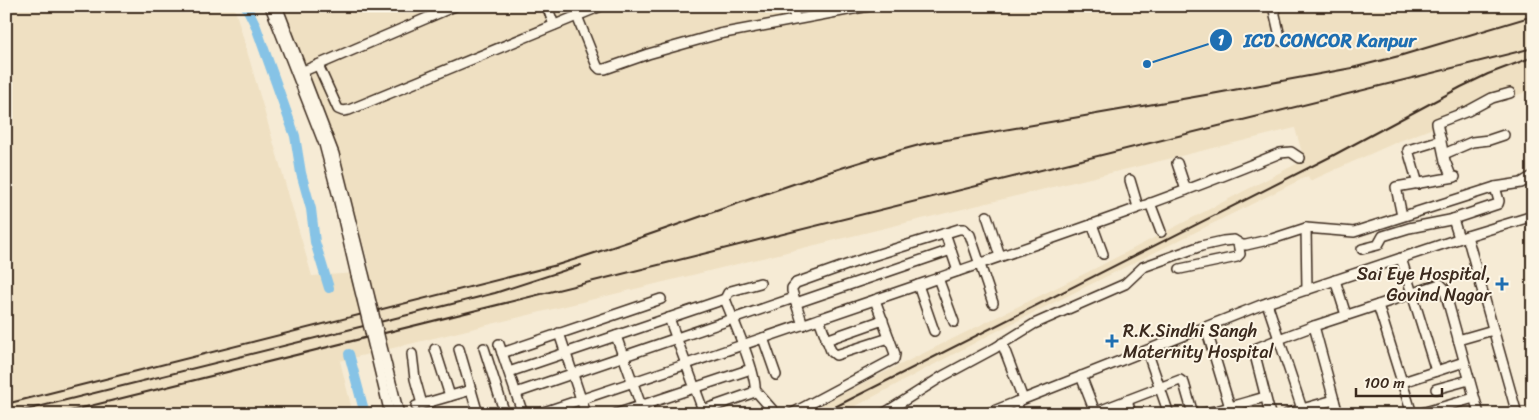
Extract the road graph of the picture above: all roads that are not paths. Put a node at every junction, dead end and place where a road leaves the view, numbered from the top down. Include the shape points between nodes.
1 (270, 6) edge
2 (277, 6) edge
3 (455, 6) edge
4 (547, 6) edge
5 (601, 6) edge
6 (790, 6) edge
7 (868, 6) edge
8 (1273, 6) edge
9 (578, 16) junction
10 (796, 20) junction
11 (554, 25) junction
12 (1281, 41) dead end
13 (318, 65) junction
14 (300, 72) junction
15 (1510, 92) dead end
16 (1504, 136) dead end
17 (1440, 140) junction
18 (1444, 154) junction
19 (1300, 158) dead end
20 (1177, 163) dead end
21 (1533, 176) edge
22 (1130, 180) dead end
23 (1418, 184) junction
24 (1495, 187) junction
25 (1186, 190) junction
26 (1150, 203) junction
27 (1138, 207) junction
28 (987, 216) dead end
29 (1402, 216) junction
30 (1533, 216) edge
31 (1453, 219) junction
32 (1092, 224) junction
33 (1306, 228) junction
34 (1161, 232) dead end
35 (945, 233) junction
36 (1463, 237) junction
37 (1238, 243) junction
38 (1362, 249) dead end
39 (951, 250) junction
40 (1103, 254) dead end
41 (1000, 256) junction
42 (1401, 258) junction
43 (981, 263) junction
44 (1180, 269) dead end
45 (958, 271) junction
46 (938, 278) junction
47 (1335, 280) junction
48 (760, 283) dead end
49 (918, 285) junction
50 (1307, 290) junction
51 (1412, 293) junction
52 (662, 299) dead end
53 (725, 299) junction
54 (795, 300) junction
55 (875, 300) junction
56 (993, 303) dead end
57 (1267, 303) junction
58 (1378, 305) junction
59 (1346, 316) junction
60 (669, 318) junction
61 (819, 319) junction
62 (733, 320) junction
63 (882, 320) junction
64 (954, 322) dead end
65 (803, 325) junction
66 (1314, 326) junction
67 (1206, 328) junction
68 (1494, 330) junction
69 (934, 331) dead end
70 (559, 333) junction
71 (616, 336) junction
72 (677, 338) junction
73 (764, 338) junction
74 (889, 338) junction
75 (1279, 339) junction
76 (826, 340) junction
77 (1458, 340) junction
78 (377, 343) junction
79 (1002, 343) junction
80 (742, 345) junction
81 (435, 348) dead end
82 (484, 348) dead end
83 (459, 349) dead end
84 (1147, 351) junction
85 (565, 353) junction
86 (412, 354) dead end
87 (624, 356) junction
88 (1464, 362) junction
89 (687, 364) junction
90 (751, 369) junction
91 (1436, 371) junction
92 (509, 372) junction
93 (573, 374) junction
94 (776, 375) dead end
95 (1081, 376) junction
96 (1469, 380) junction
97 (634, 382) junction
98 (1403, 382) junction
99 (1160, 386) junction
100 (695, 388) junction
101 (1436, 389) dead end
102 (471, 390) junction
103 (755, 390) junction
104 (516, 393) junction
105 (450, 396) junction
106 (1265, 397) junction
107 (1474, 398) junction
108 (582, 400) junction
109 (1126, 400) junction
110 (1334, 400) junction
111 (1020, 401) junction
112 (1302, 409) junction
113 (643, 410) edge
114 (703, 410) junction
115 (718, 410) edge
116 (1231, 411) edge
117 (475, 413) edge
118 (1093, 413) edge
119 (1424, 413) edge
120 (390, 414) edge
121 (399, 414) edge
122 (505, 414) edge
123 (523, 414) edge
124 (538, 414) edge
125 (586, 414) edge
126 (616, 414) edge
127 (692, 414) edge
128 (776, 414) edge
129 (791, 414) edge
130 (883, 414) edge
131 (986, 414) edge
132 (1020, 414) edge
133 (1131, 414) edge
134 (1169, 414) edge
135 (1193, 414) edge
136 (1199, 414) edge
137 (1270, 414) edge
138 (1287, 414) edge
139 (1338, 414) edge
140 (1412, 414) edge
141 (1479, 414) edge
142 (1517, 414) edge

1 - 14 street
2 - 14 street
3 - 13 street
4 - 11 street
5 - 9 street
6 - 10 street
7 - 10 street
8 - 12 street
9 - 10 street via 597,66 605,69 719,34
9 - 11 street
11 - 13 street via 343,111 335,104
13 - 14 street
14 - 78 street, bridge via 330,164
15 - 17 street via 1437,122
16 - 18 street via 1472,142
17 - 18 street
17 - 23 street via 1408,150
18 - 23 street via 1454,176
19 - 25 street via 1291,152 1280,153
20 - 25 street
21 - 24 street via 1521,183
22 - 27 street
23 - 29 street via 1396,187
24 - 29 street
24 - 31 street via 1498,204
25 - 26 street
26 - 27 street
26 - 34 street
27 - 32 street
28 - 41 street
29 - 33 street via 1350,232
30 - 36 street
31 - 36 street
31 - 38 street via 1382,236 1378,245
32 - 40 street
32 - 41 street
33 - 37 street via 1251,244
33 - 50 street
35 - 39 street
35 - 43 street via 959,229 968,231
35 - 54 street via 796,283 792,288
36 - 42 street
36 - 68 street
37 - 44 street via 1240,254 1237,257
37 - 79 street via 1230,239 1201,246 1143,267 1125,284 1034,324
39 - 45 street
39 - 54 street
41 - 43 street
42 - 47 street
42 - 51 street
43 - 45 street
43 - 56 street
45 - 46 street
46 - 49 street
46 - 64 street
47 - 50 street
47 - 59 street
48 - 53 street via 731,291
49 - 55 street
49 - 69 street
50 - 57 street
51 - 58 street
51 - 77 street via 1442,285
51 - 91 street
52 - 70 street
53 - 60 street
53 - 62 street
54 - 62 street
54 - 65 street
55 - 61 street
55 - 63 street
57 - 67 street
57 - 75 street
58 - 59 street
58 - 98 street
59 - 66 street
60 - 71 street
60 - 72 street
61 - 65 street
61 - 76 street
62 - 72 street
62 - 80 street
63 - 74 street
63 - 76 street
65 - 73 street
66 - 75 street
66 - 110 street
67 - 84 street
67 - 116 street
68 - 77 street
68 - 142 street
70 - 85 street
70 - 92 street via 500,348
71 - 85 street
71 - 87 street
72 - 87 street
72 - 89 street
73 - 80 street
73 - 94 street
74 - 76 street via 836,355
74 - 129 street via 894,359
75 - 106 street via 1254,351
75 - 112 street
77 - 88 street
78 - 120 street
78 - 121 street
79 - 111 street
79 - 130 street
80 - 89 street
80 - 90 street
81 - 105 street
82 - 122 street
83 - 102 street
84 - 95 street
84 - 99 street
85 - 92 street
85 - 93 street
86 - 105 street via 419,405
87 - 93 street
87 - 97 street
88 - 91 street
88 - 96 street
89 - 97 street
89 - 100 street
90 - 100 street
90 - 103 street
91 - 98 street
92 - 104 street
93 - 104 street
93 - 108 street
95 - 111 street
95 - 118 street
96 - 101 street
96 - 107 street
97 - 108 street
97 - 113 street
98 - 140 street
99 - 109 street
99 - 134 street
99 - 135 street via 1182,380
100 - 113 street
100 - 114 street
102 - 105 street
102 - 117 street
103 - 115 street
103 - 128 street
104 - 123 street
106 - 116 street
106 - 137 street
107 - 119 street
107 - 141 street
108 - 124 street
108 - 125 street
109 - 118 street
109 - 133 street
110 - 112 street
110 - 139 street
111 - 131 street
111 - 132 street
112 - 138 street
113 - 126 street
114 - 115 street
114 - 127 street
116 - 136 street

